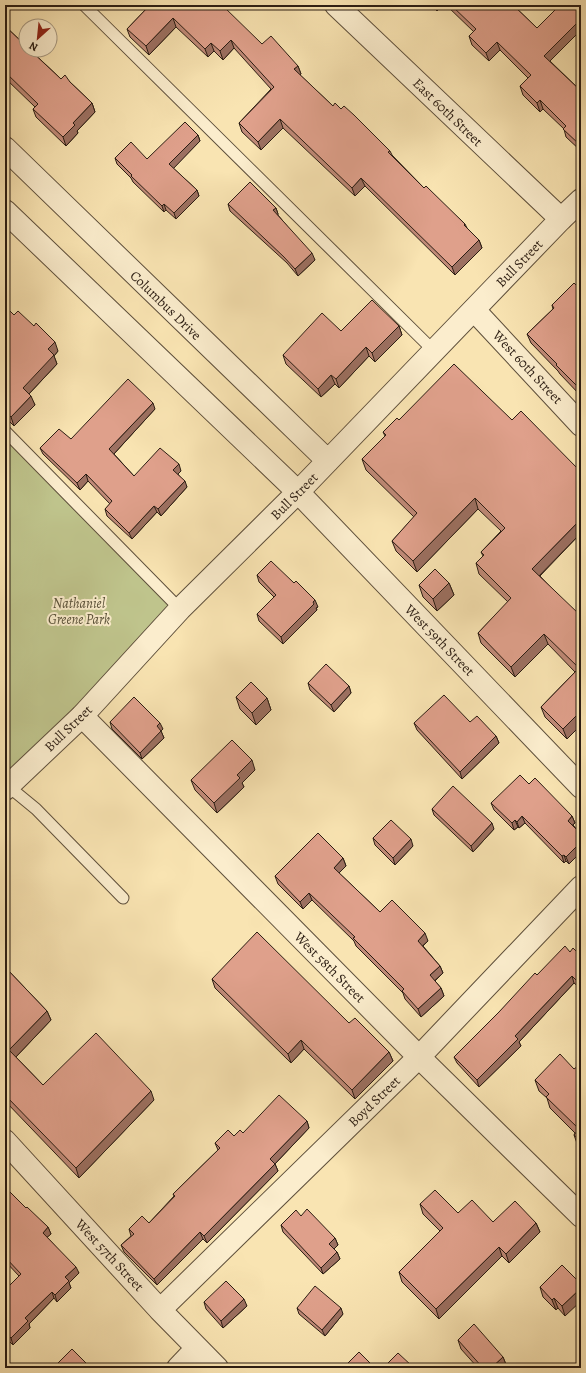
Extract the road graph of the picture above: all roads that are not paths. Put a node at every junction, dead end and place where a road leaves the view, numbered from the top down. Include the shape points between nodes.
1 (84, 5) edge
2 (336, 5) edge
3 (5, 148) edge
4 (581, 200) edge
5 (5, 212) edge
6 (561, 219) junction
7 (474, 310) junction
8 (434, 351) junction
9 (581, 425) edge
10 (5, 431) edge
11 (328, 461) junction
12 (298, 492) junction
13 (180, 609) junction
14 (82, 716) junction
15 (6, 788) edge
16 (581, 788) edge
17 (581, 887) edge
18 (123, 898) dead end
19 (419, 1057) junction
20 (5, 1141) edge
21 (581, 1216) edge
22 (160, 1310) junction
23 (197, 1348) junction
24 (178, 1368) edge
25 (217, 1368) edge

1 - 8 lane
2 - 6 street, East 60th Street
3 - 11 street, Columbus Drive
4 - 6 street, Bull Street
5 - 12 street
6 - 7 street, Bull Street
7 - 8 street, Bull Street
7 - 9 street, West 60th Street
8 - 11 street, Bull Street
10 - 13 lane
11 - 12 street, Bull Street
12 - 13 street, Bull Street
12 - 16 street, West 59th Street
13 - 14 street, Bull Street
14 - 15 street, Bull Street
14 - 19 street, West 58th Street
15 - 18 lane via 36,808
17 - 19 street, Boyd Street
19 - 21 street, West 58th Street
19 - 22 street, Boyd Street
20 - 22 street, West 57th Street
22 - 23 street, West 57th Street
23 - 24 street
23 - 25 street, West 57th Street

